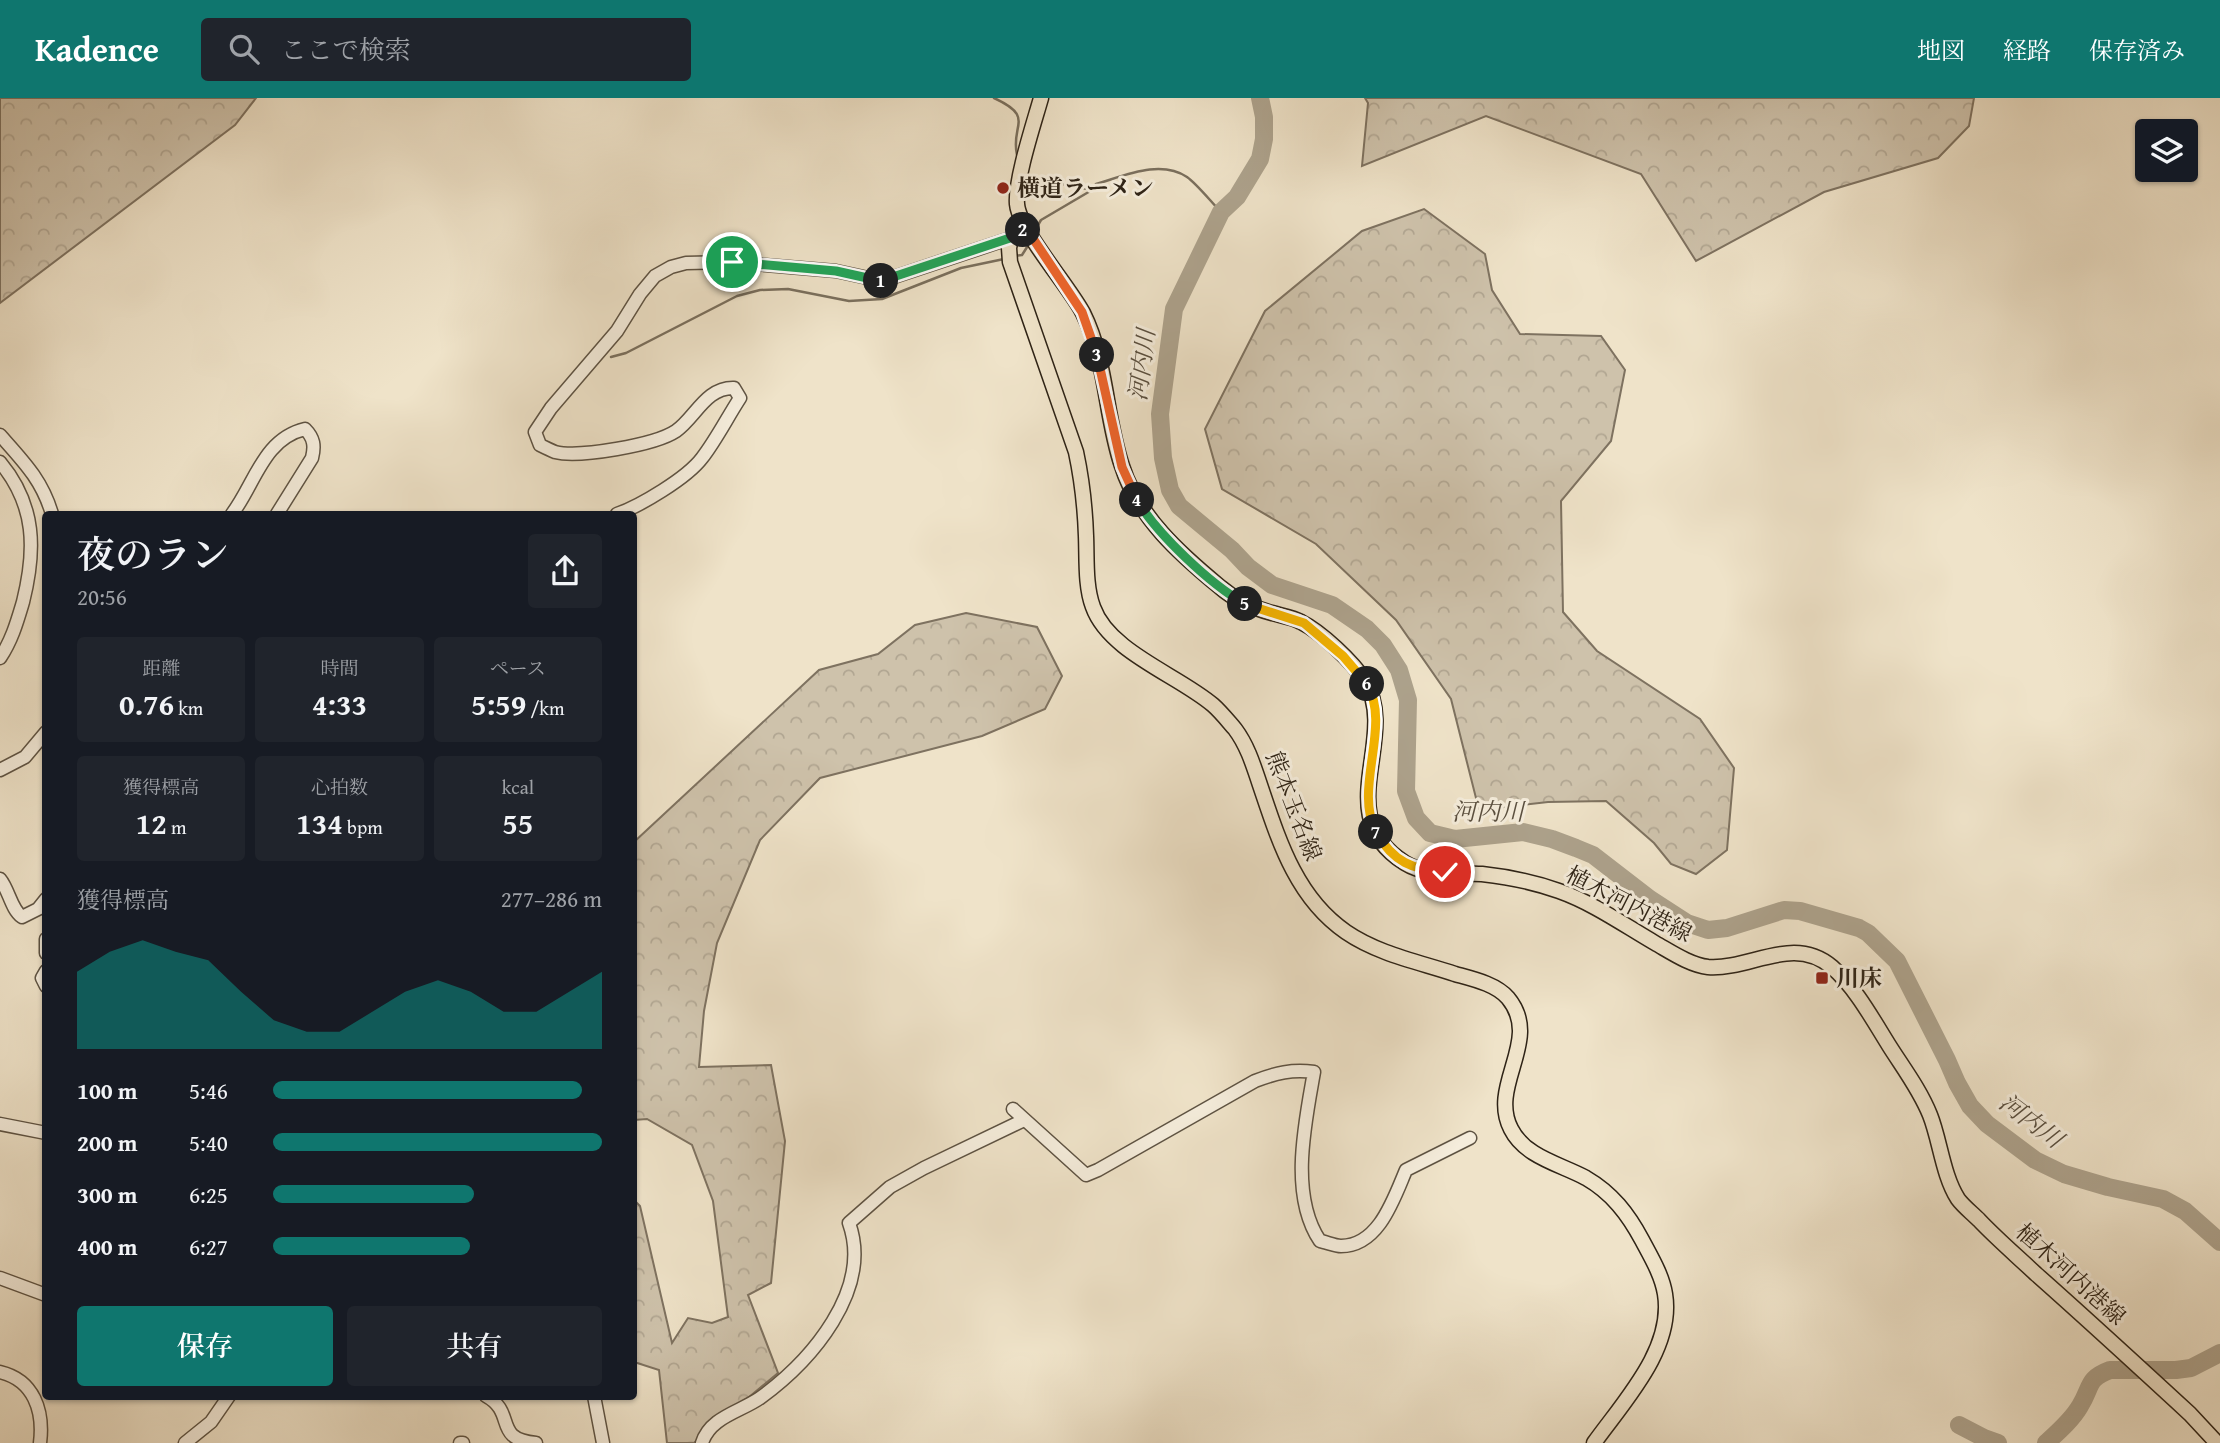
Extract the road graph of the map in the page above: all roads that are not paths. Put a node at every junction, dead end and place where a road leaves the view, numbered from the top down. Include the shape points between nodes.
1 (1041, 98) edge
2 (1026, 228) junction
3 (1010, 238) junction
4 (0, 435) edge
5 (0, 462) edge
6 (51, 511) edge
7 (234, 511) edge
8 (279, 511) edge
9 (627, 511) edge
10 (0, 658) edge
11 (42, 737) edge
12 (0, 770) edge
13 (0, 879) edge
14 (42, 904) edge
15 (1013, 1109) dead end
16 (1024, 1121) junction
17 (0, 1124) edge
18 (42, 1132) edge
19 (1470, 1139) dead end
20 (0, 1278) edge
21 (42, 1294) edge
22 (0, 1372) edge
23 (226, 1400) edge
24 (492, 1400) edge
25 (595, 1400) edge
26 (515, 1441) edge
27 (40, 1443) edge
28 (185, 1443) edge
29 (536, 1443) edge
30 (603, 1443) edge
31 (702, 1443) edge
32 (1594, 1443) edge
33 (2217, 1443) edge

1 - 2 main road via 1018,188 1017,204
2 - 3 main road
2 - 33 main road, 植木河内港線 via 1082,312 1094,340 1122,467 1146,515 1221,589 1243,604 1304,623 1343,656 1370,688 1375,723 1368,807 1372,825 1389,850 1419,870 1507,877 1564,893 1701,966 1792,952 1833,968 1920,1094 1958,1198
3 - 9 street via 882,281 836,271 732,262 686,263 655,276 535,432 540,445 555,452 636,446 678,430 712,393 734,388 740,398 701,459
3 - 32 main road, 熊本玉名線 via 1010,262 1076,452 1089,589 1102,623 1116,640 1214,706 1237,732 1290,866 1320,911 1361,941 1504,993 1518,1010 1521,1028 1507,1089 1510,1127 1534,1153 1615,1199 1657,1269 1665,1294 1665,1316 1655,1357
4 - 6 street via 32,470
5 - 10 street via 20,491 32,541 31,571 16,627
7 - 8 street via 264,457 291,432 305,429 315,448 312,458
11 - 12 street via 25,757
13 - 14 street via 22,917
15 - 16 street
16 - 19 street via 1086,1175 1255,1081 1278,1072 1314,1072 1304,1125 1303,1190 1314,1233 1320,1241 1342,1247 1375,1232 1406,1170
16 - 31 street via 890,1187 849,1223 856,1251 853,1275 828,1327 795,1370 751,1404 715,1423
17 - 18 street
20 - 21 street
22 - 27 street via 10,1374 35,1398
23 - 28 street via 211,1422
24 - 26 street via 500,1406
25 - 30 street
26 - 29 street

